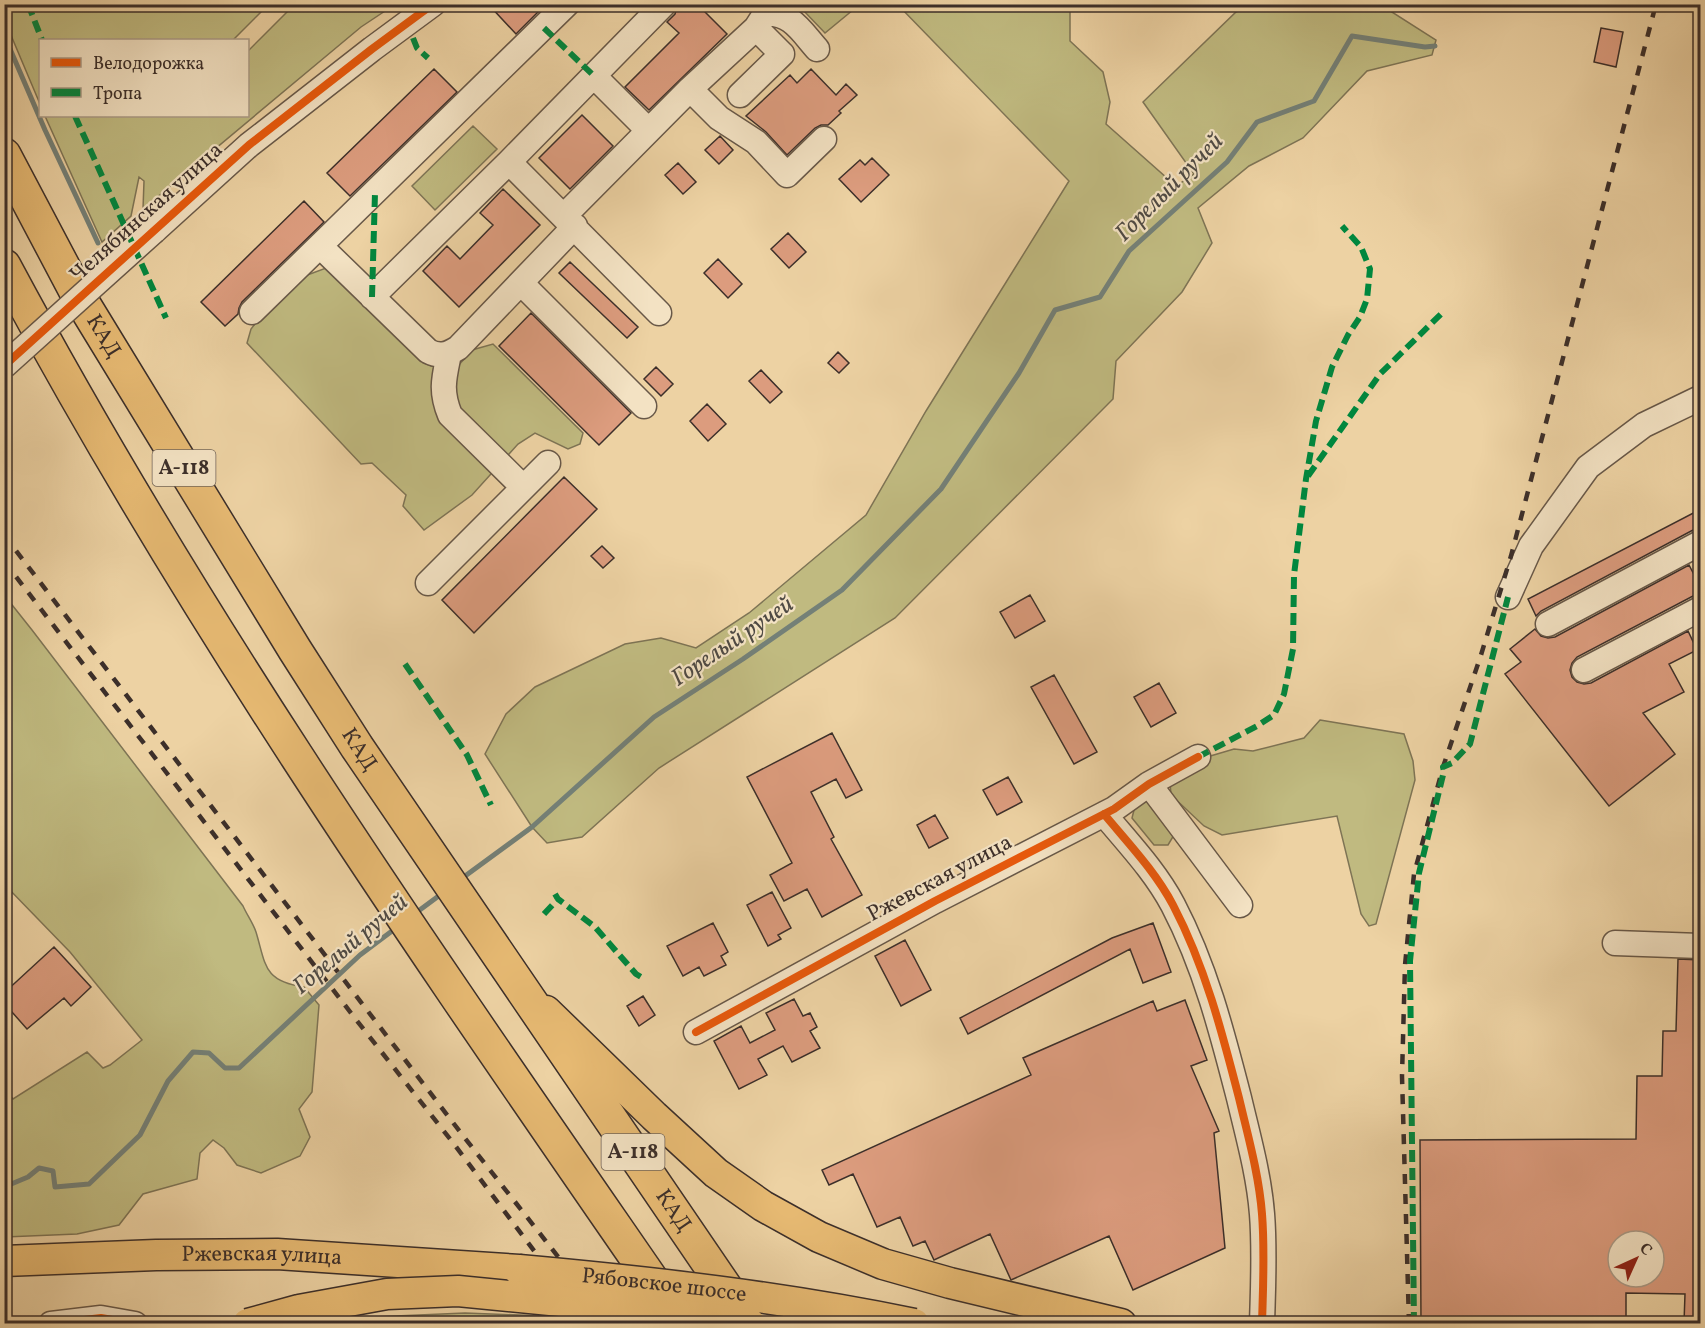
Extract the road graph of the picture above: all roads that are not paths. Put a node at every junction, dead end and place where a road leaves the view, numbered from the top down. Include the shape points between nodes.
1 (434, 4) edge
2 (567, 4) edge
3 (664, 4) edge
4 (762, 15) edge
5 (817, 49) dead end
6 (594, 76) junction
7 (690, 89) junction
8 (740, 95) dead end
9 (648, 130) junction
10 (824, 139) dead end
11 (4, 154) edge
12 (509, 162) junction
13 (569, 221) junction
14 (320, 246) junction
15 (4, 266) edge
16 (521, 283) junction
17 (372, 297) junction
18 (252, 312) dead end
19 (659, 313) dead end
20 (449, 354) junction
21 (4, 366) edge
22 (1701, 398) edge
23 (644, 406) dead end
24 (548, 463) dead end
25 (523, 487) junction
26 (1701, 543) edge
27 (428, 583) dead end
28 (1508, 597) dead end
29 (1701, 609) edge
30 (1548, 624) dead end
31 (1584, 670) dead end
32 (1198, 757) dead end
33 (1149, 784) junction
34 (1104, 814) junction
35 (1240, 904) dead end
36 (1616, 943) dead end
37 (1701, 946) edge
38 (516, 981) junction
39 (696, 1032) dead end
40 (4, 1261) edge
41 (519, 1269) joint
42 (51, 1323) edge
43 (62, 1323) edge
44 (135, 1323) edge
45 (248, 1323) edge
46 (682, 1323) edge
47 (750, 1323) edge
48 (914, 1323) edge
49 (1121, 1323) edge
50 (1262, 1323) edge

1 - 21 street, Челябинская улица, bridge via 249,145
2 - 14 street
3 - 6 street
4 - 5 street via 776,13 788,17
4 - 7 street
4 - 8 street via 782,54
6 - 9 street
6 - 12 street
7 - 9 street
7 - 10 street via 719,118 756,142 787,175
9 - 13 street
11 - 38 highway, КАД / А-118 via 78,295 289,640
12 - 13 street
12 - 17 street
13 - 16 street
13 - 19 street
14 - 17 street
14 - 18 street
15 - 46 highway, А-118 via 144,513 308,773
16 - 20 street
16 - 23 street
17 - 20 street via 428,351
20 - 25 street via 442,385 450,415
22 - 28 street via 1644,425 1588,467 1531,546
24 - 25 street
25 - 27 street
26 - 30 street
29 - 31 street
32 - 33 street, Ржевская улица
33 - 34 street, Ржевская улица
33 - 35 street
34 - 39 street, Ржевская улица
34 - 50 street via 1145,862 1172,903 1200,962 1253,1156 1262,1213
36 - 37 street
38 - 47 highway, КАД / А-118
38 - 49 main road via 716,1173 763,1206 819,1237 883,1264
40 - 41 main road, Ржевская улица via 277,1254
41 - 48 main road, Рябовское шоссе, bridge via 745,1294
42 - 43 street
43 - 44 street via 101,1318
45 - 47 main road, Рябовское шоссе, bridge via 387,1294 458,1291

